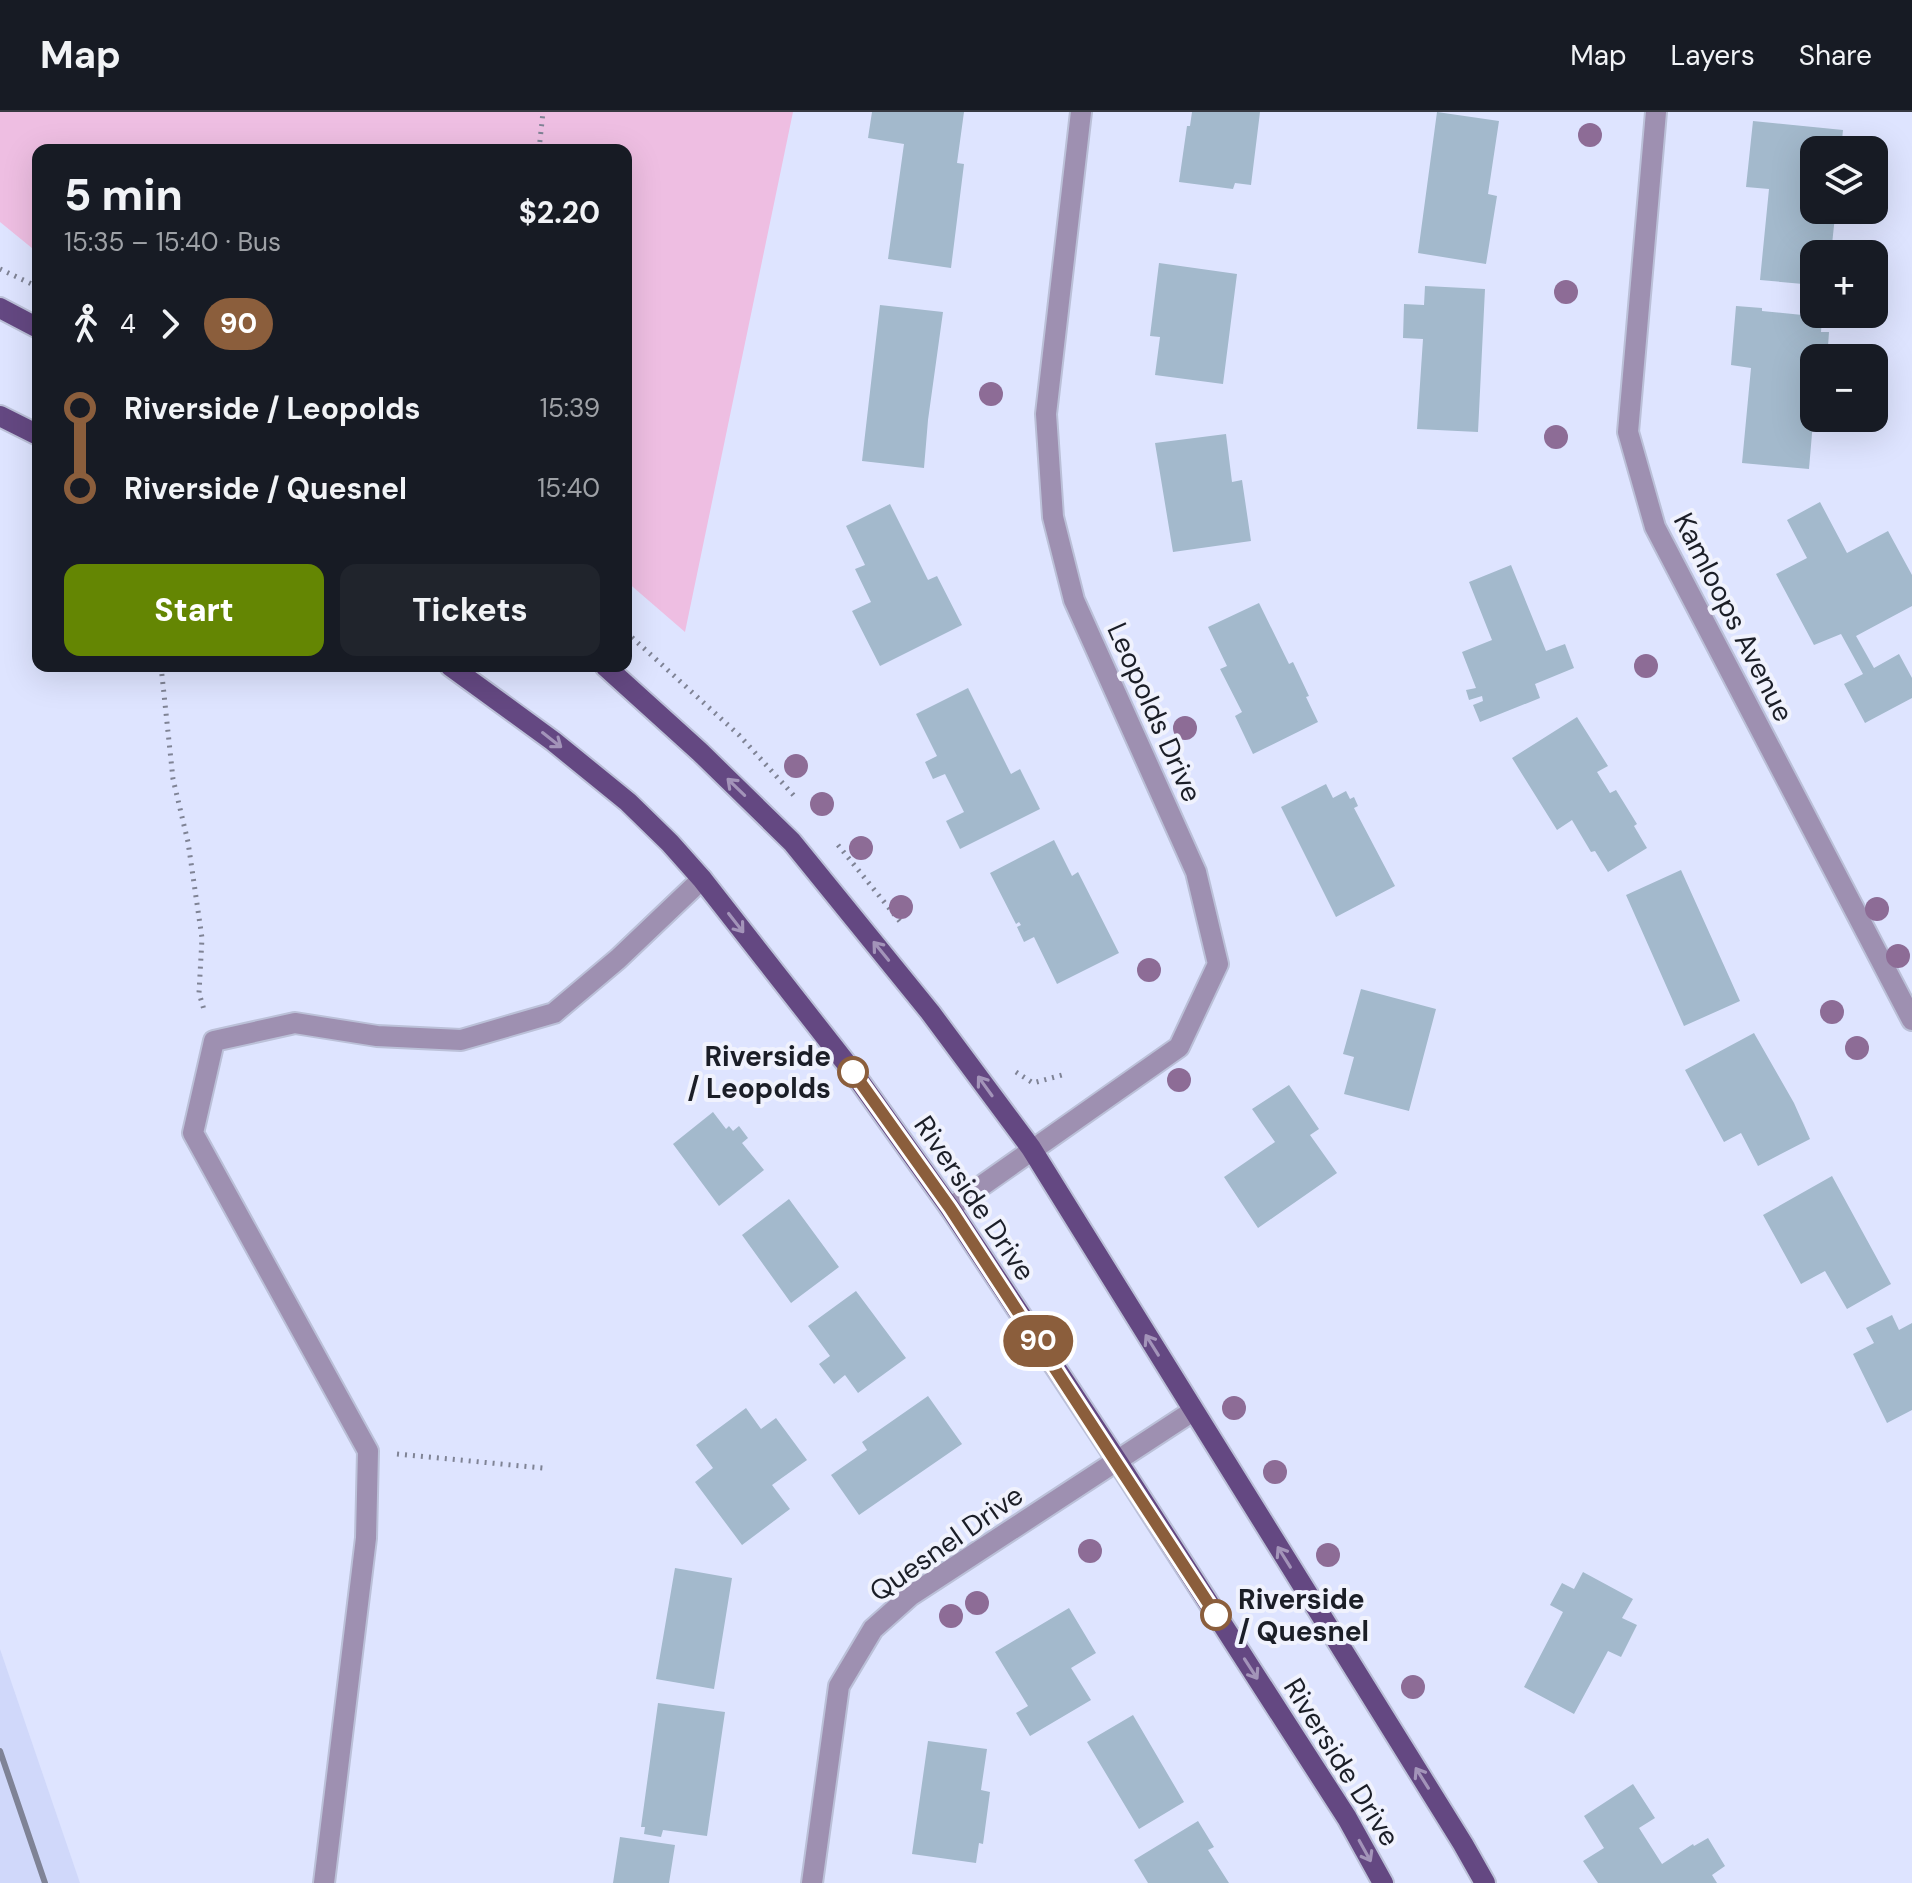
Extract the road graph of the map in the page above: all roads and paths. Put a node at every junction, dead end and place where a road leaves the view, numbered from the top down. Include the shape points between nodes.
1 (543, 112) edge
2 (1081, 112) edge
3 (1656, 112) edge
4 (540, 144) edge
5 (0, 269) edge
6 (32, 284) edge
7 (0, 308) edge
8 (32, 325) edge
9 (0, 416) edge
10 (32, 432) edge
11 (632, 637) edge
12 (162, 672) edge
13 (458, 672) edge
14 (612, 672) edge
15 (800, 803) dead end
16 (831, 837) dead end
17 (862, 872) dead end
18 (702, 879) junction
19 (1912, 1020) edge
20 (214, 1041) junction
21 (1031, 1148) junction
22 (950, 1208) junction
23 (1193, 1411) junction
24 (368, 1451) junction
25 (1118, 1462) junction
26 (543, 1468) dead end
27 (324, 1883) edge
28 (812, 1883) edge
29 (1383, 1883) edge
30 (1485, 1883) edge

1 - 4 path
2 - 21 street, Leopolds Drive via 1046,414 1053,517 1074,600 1196,872 1218,964 1179,1047
3 - 19 street, Kamloops Avenue via 1631,445 1655,527
5 - 6 path
7 - 8 main road
9 - 10 main road
11 - 15 path via 739,735
12 - 20 path via 173,779 202,938 199,993
13 -> 18 main road, Riverside Drive via 628,802
21 -> 14 main road via 930,1012 792,842
16 - 17 path
18 - 20 street via 554,1013 461,1040 377,1036 295,1023
18 -> 22 main road, Riverside Drive via 853,1072
20 - 24 street via 193,1133
21 - 22 street, Leopolds Drive
23 -> 21 main road
22 - 25 main road, Riverside Drive
23 - 25 street, Quesnel Drive
30 -> 23 main road
24 - 26 path
24 - 27 street via 366,1538
25 - 28 street, Quesnel Drive via 910,1596 873,1629 839,1686
25 -> 29 main road, Riverside Drive via 1347,1818

